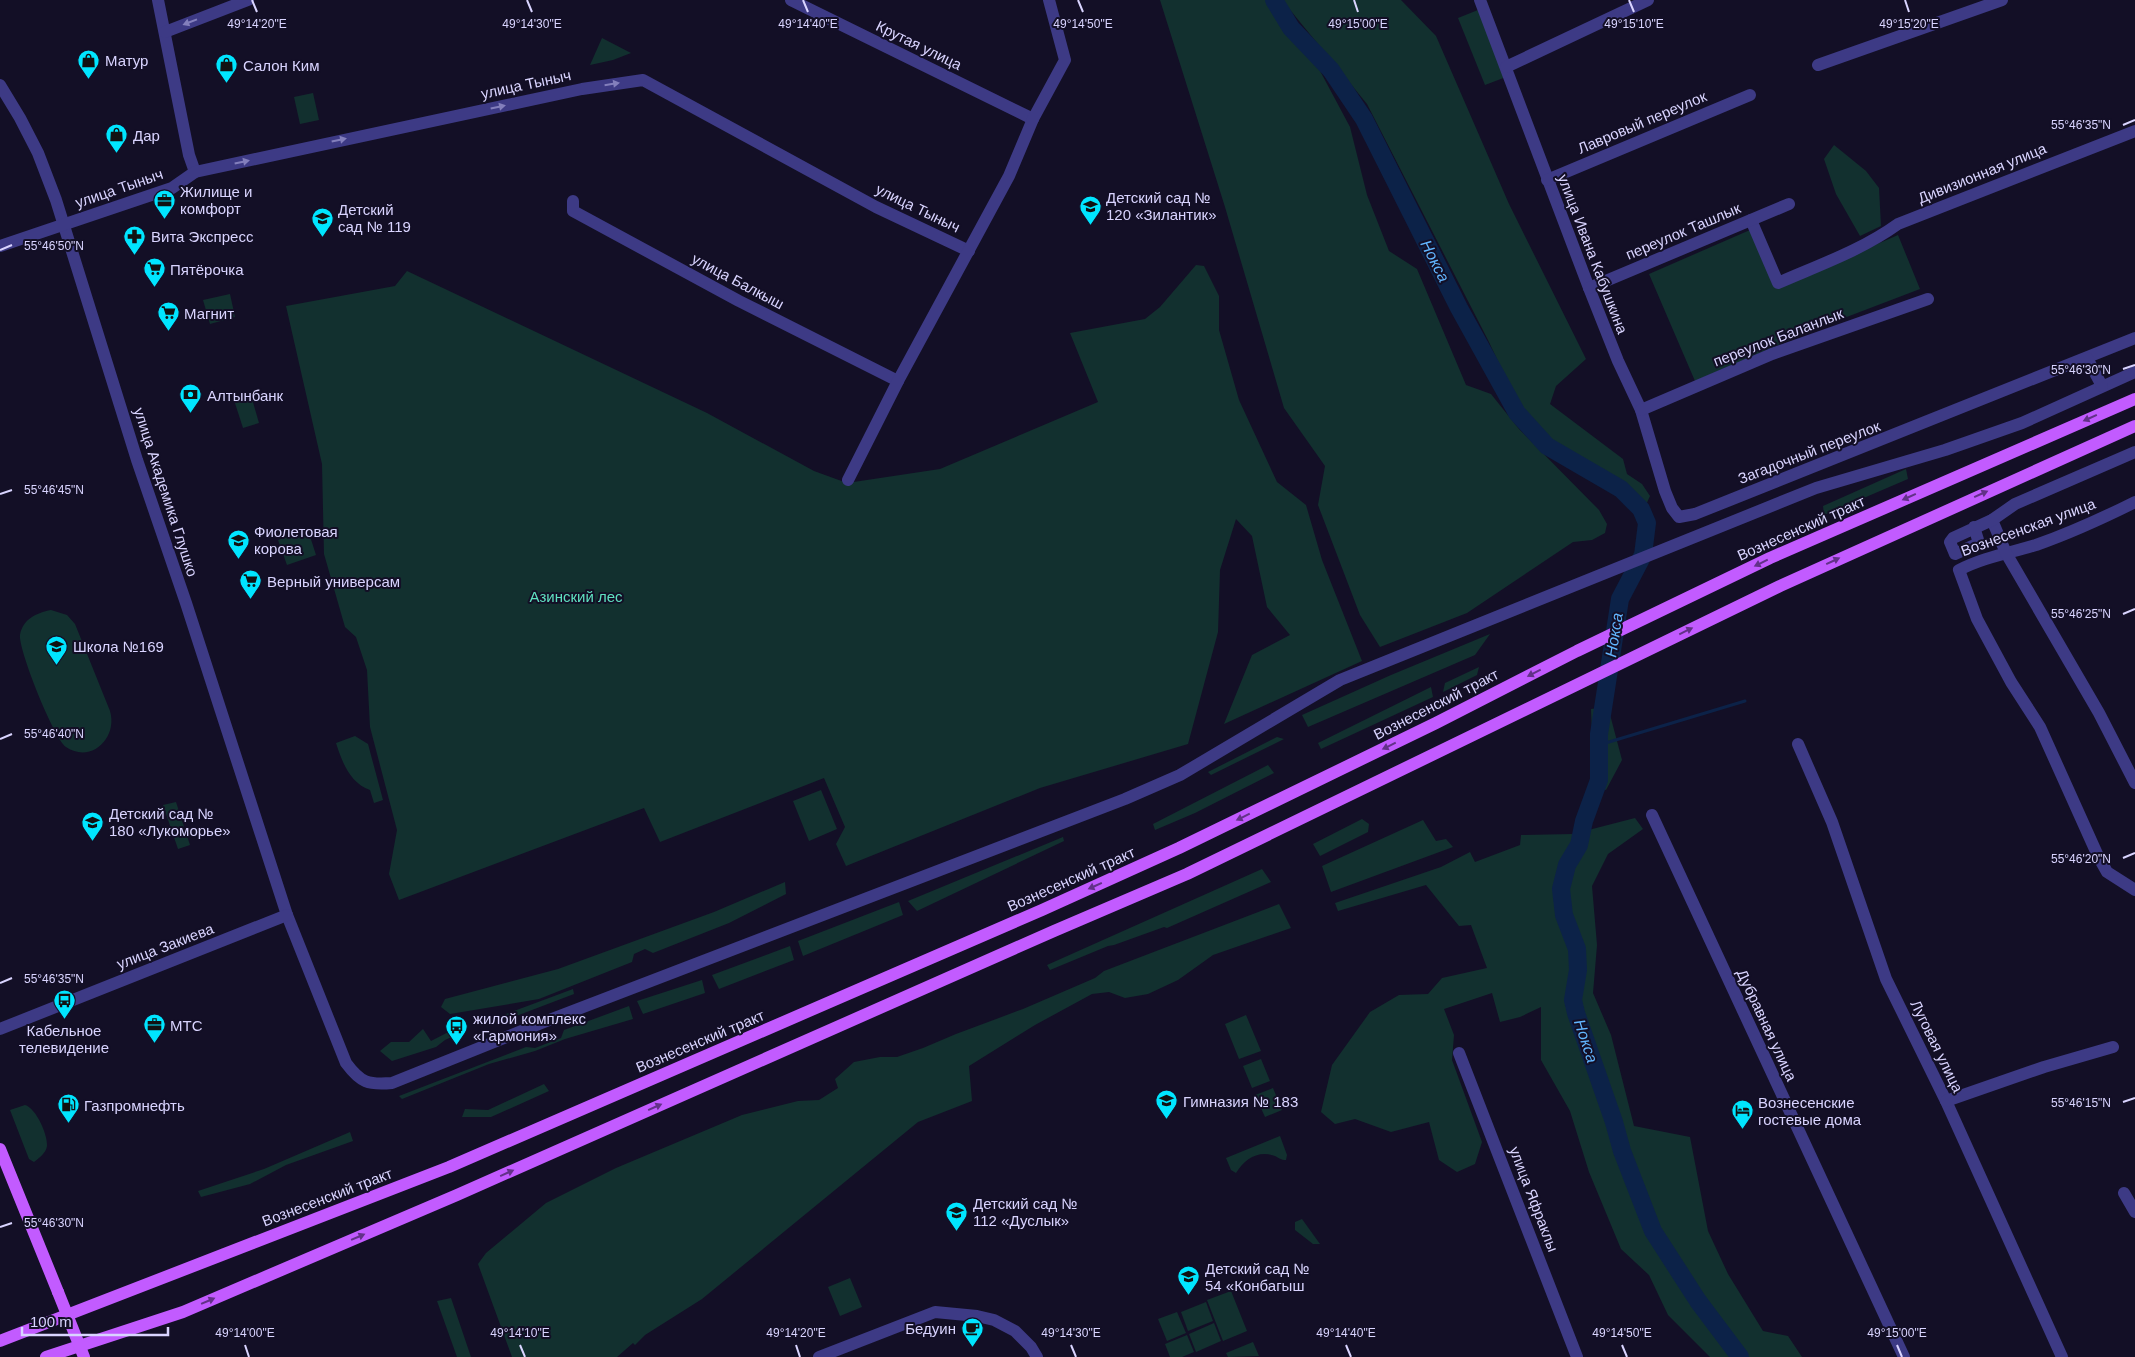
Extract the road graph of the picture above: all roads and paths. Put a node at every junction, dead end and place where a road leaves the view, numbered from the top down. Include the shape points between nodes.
1 (158, 0) edge
2 (248, 0) edge
3 (791, 0) edge
4 (1049, 0) edge
5 (1480, 0) edge
6 (1648, 0) edge
7 (2002, 0) edge
8 (165, 32) junction
9 (1818, 66) dead end
10 (1506, 67) junction
11 (0, 85) edge
12 (1750, 95) dead end
13 (1033, 119) junction
14 (2135, 131) edge
15 (195, 172) junction
16 (1547, 180) junction
17 (573, 200) dead end
18 (1789, 204) dead end
19 (1751, 220) junction
20 (64, 224) junction
21 (0, 246) edge
22 (969, 251) junction
23 (1589, 288) junction
24 (1928, 299) dead end
25 (2135, 338) edge
26 (2087, 358) junction
27 (2135, 372) edge
28 (898, 381) junction
29 (2102, 386) junction
30 (2135, 399) edge
31 (1641, 410) junction
32 (2135, 426) edge
33 (2135, 452) edge
34 (848, 480) dead end
35 (2135, 502) edge
36 (1679, 517) joint
37 (1992, 520) junction
38 (1974, 528) dead end
39 (2006, 553) junction
40 (1798, 744) dead end
41 (2135, 783) edge
42 (1652, 815) dead end
43 (2135, 890) edge
44 (287, 915) junction
45 (0, 1029) edge
46 (2113, 1047) dead end
47 (1459, 1054) dead end
48 (1946, 1101) junction
49 (0, 1149) edge
50 (2124, 1193) dead end
51 (2135, 1212) edge
52 (0, 1341) edge
53 (46, 1357) edge
54 (84, 1357) edge
55 (819, 1357) edge
56 (1038, 1357) edge
57 (1576, 1357) edge
58 (1904, 1357) edge
59 (2062, 1357) edge

1 - 8 street
2 -> 8 street
3 - 13 street, Крутая улица
4 - 13 street via 1065,60
5 - 10 street, улица Ивана Кабушкина
6 - 10 street
7 - 9 street
8 - 15 street
10 - 16 street, улица Ивана Кабушкина
11 - 20 street, улица Академика Глушко via 38,153
12 - 16 street, Лавровый переулок
13 - 22 street via 1009,176
14 - 19 street, Дивизионная улица via 1898,224 1881,237 1778,283
15 - 20 street, улица Тыныч via 172,188
15 -> 22 street, улица Тыныч via 582,89 643,80 876,206
16 - 23 street, улица Ивана Кабушкина
17 - 28 street, улица Балкыш via 573,211 738,301
18 - 19 street, переулок Ташлык
19 - 23 street, переулок Ташлык
20 - 21 street, улица Тыныч
20 - 44 street, улица Академика Глушко via 137,460
22 - 28 street
23 - 31 street, улица Ивана Кабушкина
24 - 31 street, переулок Баланлык via 1772,354
25 - 26 street, Загадочный переулок
26 - 29 street
26 - 36 street, Загадочный переулок via 1695,514
27 - 29 street, улица Академика Глушко
28 - 34 street
29 - 44 street, улица Академика Глушко via 2022,423 1945,450 1816,488 1340,680 1180,775 1125,799 392,1083 372,1084 356,1076 346,1063
30 -> 52 main road, Вознесенский тракт via 1770,558 1179,848 834,1001 449,1167
31 - 36 street, улица Ивана Кабушкина via 1665,491
53 -> 32 main road via 183,1312 1187,874 1854,551
33 - 37 street via 2015,504
35 - 39 street, Вознесенская улица via 2035,545
37 - 38 street
37 - 39 street
39 - 41 street
39 - 43 street, Вознесенская улица via 1976,561 1959,570 1977,619 2010,682 2040,728 2107,872
40 - 48 street, Луговая улица via 1832,822 1886,979
42 - 58 street, Дубравная улица
44 - 45 street, улица Закиева
46 - 48 street
47 - 57 street, улица Яфраклы
48 - 59 street, Луговая улица
49 - 54 main road, bridge
50 - 51 street
55 - 56 street via 935,1312 994,1320 1014,1331

